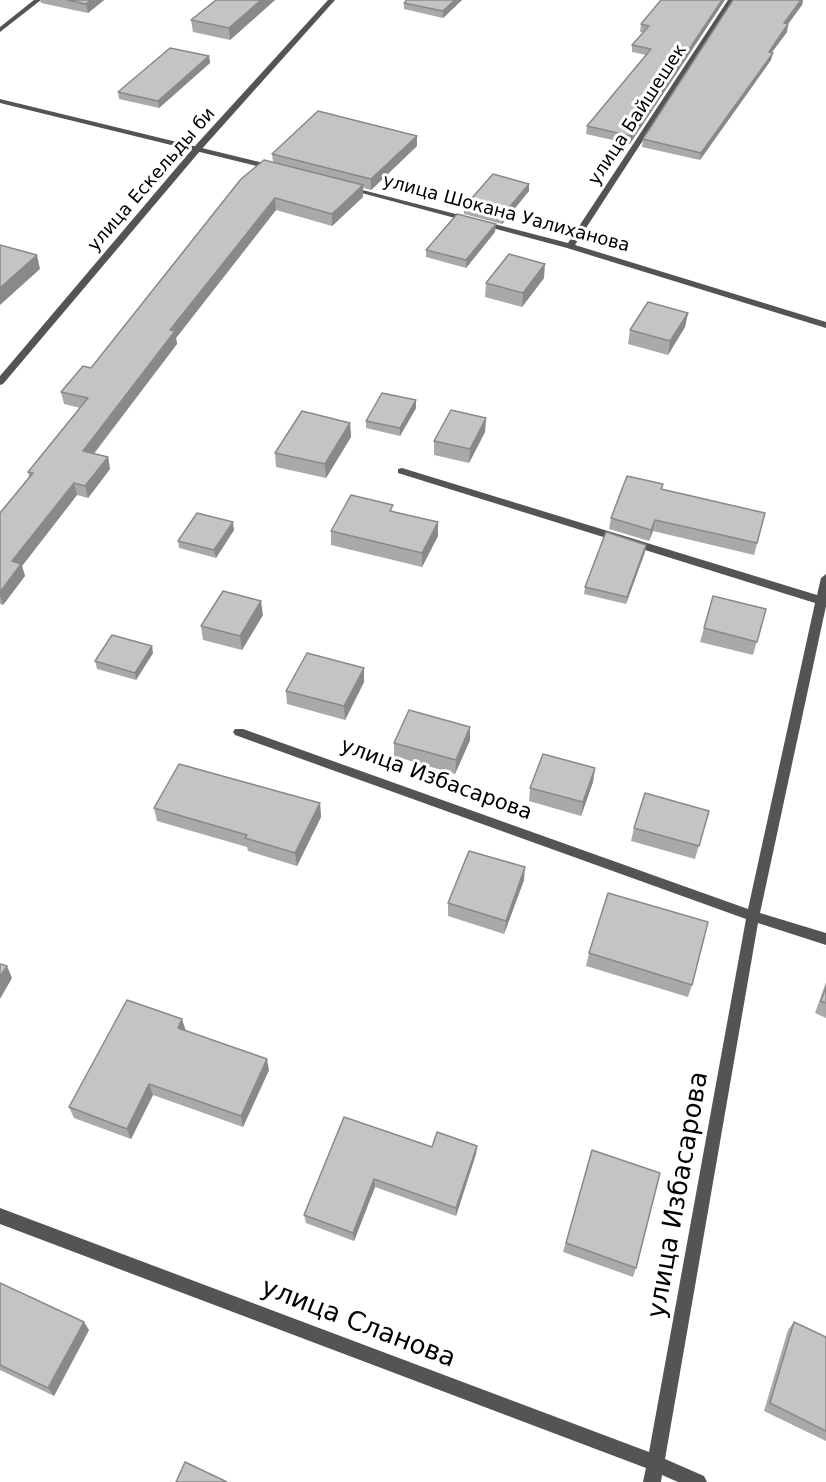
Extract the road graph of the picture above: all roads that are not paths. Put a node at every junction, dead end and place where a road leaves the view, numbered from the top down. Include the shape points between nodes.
1 (38, 0) edge
2 (332, 0) edge
3 (730, 0) edge
4 (0, 30) edge
5 (0, 101) edge
6 (197, 148) junction
7 (288, 172) edge
8 (333, 184) edge
9 (570, 246) junction
10 (826, 325) edge
11 (0, 382) edge
12 (402, 471) dead end
13 (826, 578) edge
14 (823, 601) edge
15 (239, 732) dead end
16 (753, 916) junction
17 (826, 939) edge
18 (0, 1216) edge
19 (655, 1463) junction
20 (652, 1482) edge
21 (698, 1482) edge

1 - 4 street
2 - 6 street, улица Ескельды би
3 - 9 street, улица Байшешек
5 - 6 street
6 - 7 street
6 - 11 street, улица Ескельды би
8 - 9 street, улица Шокана Уалиханова
9 - 10 street, улица Шокана Уалиханова
12 - 14 street
13 - 14 street, улица Избасарова
14 - 16 street, улица Избасарова
15 - 16 street, улица Избасарова
16 - 17 street, улица Избасарова
16 - 19 street, улица Избасарова
18 - 19 street, улица Сланова
19 - 20 street, улица Избасарова
19 - 21 street, улица Сланова

